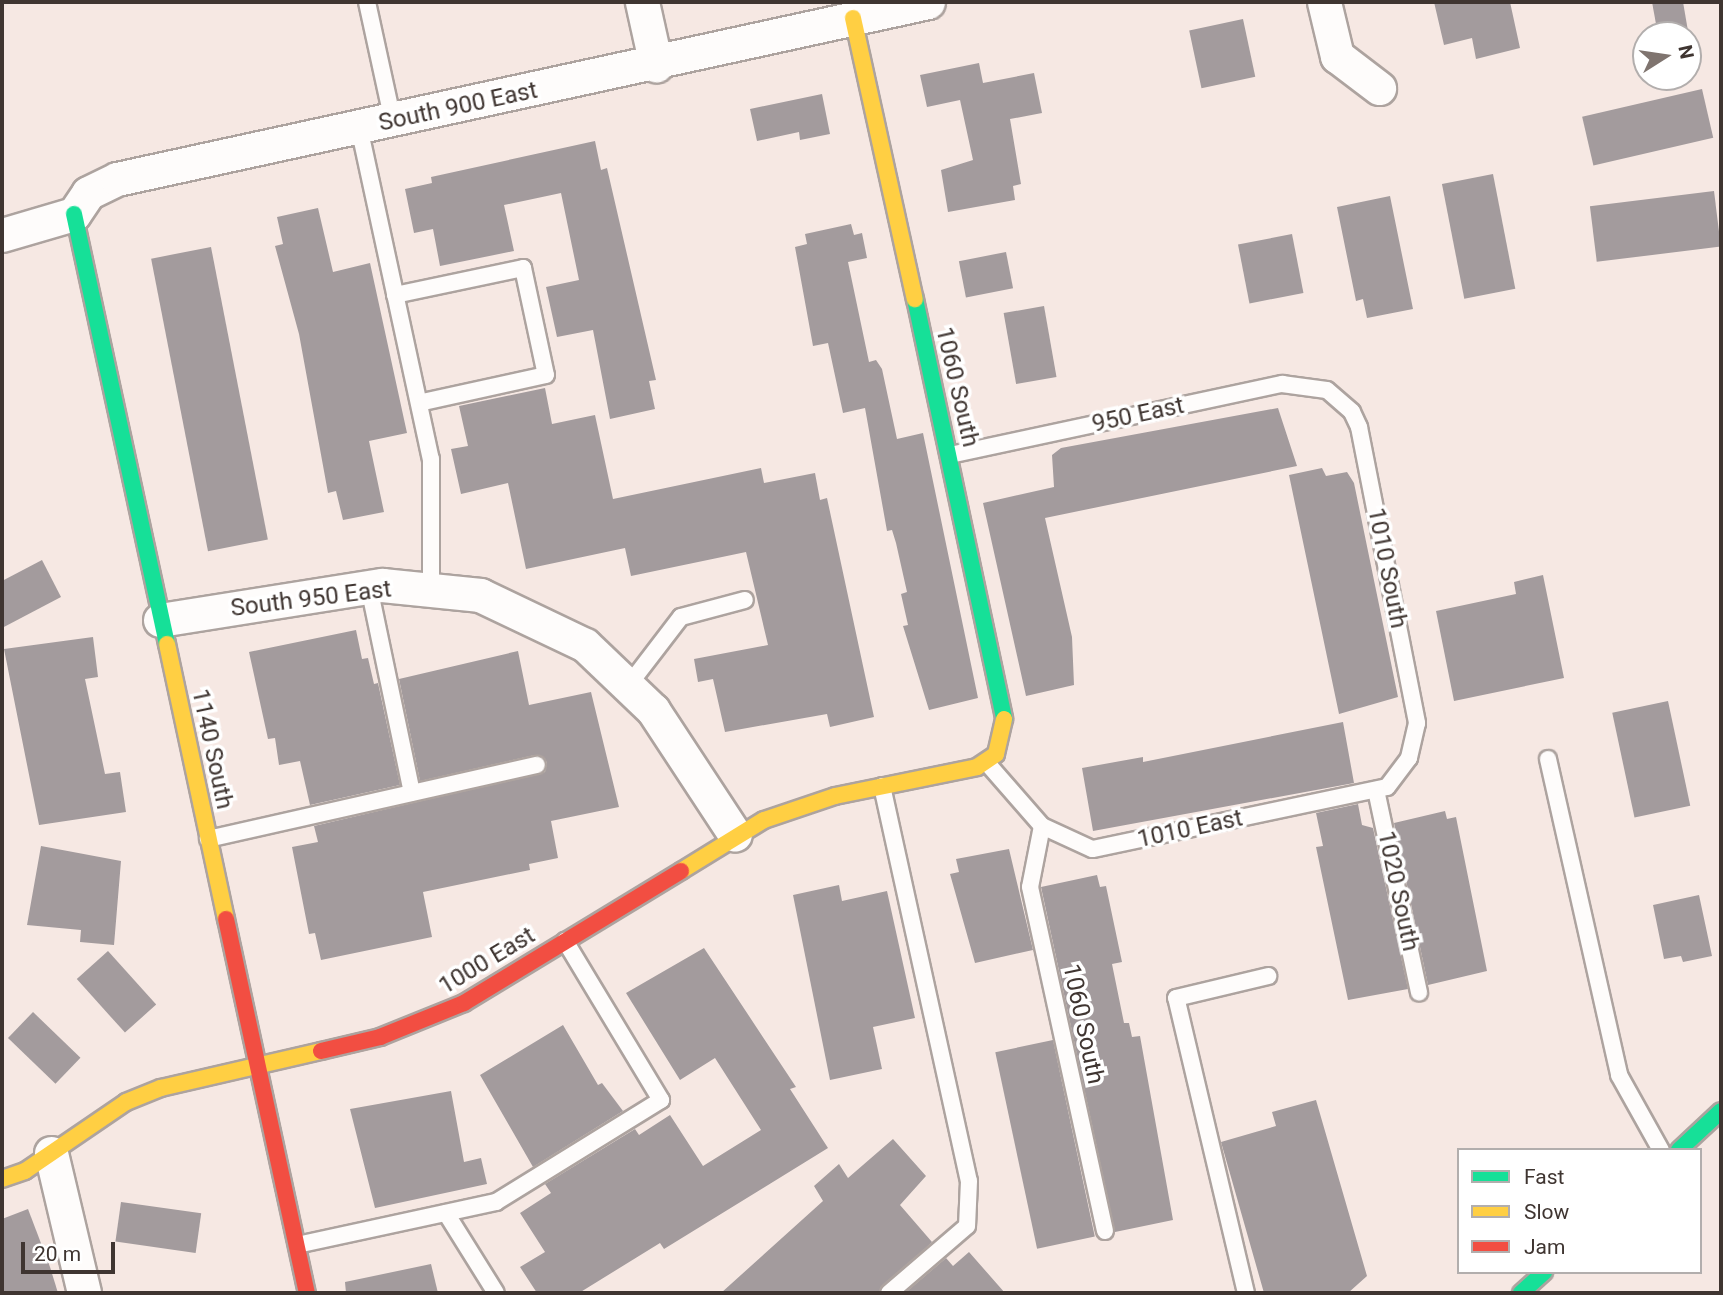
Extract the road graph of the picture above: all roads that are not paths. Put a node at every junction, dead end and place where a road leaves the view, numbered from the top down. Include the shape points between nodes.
1 (367, 2) edge
2 (642, 2) edge
3 (928, 2) edge
4 (1324, 2) edge
5 (853, 18) junction
6 (656, 65) junction
7 (1379, 88) dead end
8 (393, 121) junction
9 (359, 127) junction
10 (74, 214) junction
11 (2, 235) edge
12 (396, 295) junction
13 (1327, 390) joint
14 (419, 402) junction
15 (950, 454) junction
16 (369, 587) junction
17 (431, 590) junction
18 (745, 600) dead end
19 (160, 620) junction
20 (628, 686) junction
21 (1409, 758) joint
22 (1548, 759) dead end
23 (987, 762) junction
24 (537, 765) dead end
25 (882, 786) junction
26 (1376, 790) junction
27 (412, 793) junction
28 (1042, 826) junction
29 (735, 835) junction
30 (208, 839) junction
31 (565, 941) junction
32 (1268, 976) dead end
33 (1419, 992) dead end
34 (257, 1064) junction
35 (1721, 1111) edge
36 (1660, 1148) edge
37 (1681, 1148) edge
38 (51, 1153) junction
39 (2, 1179) edge
40 (446, 1213) junction
41 (1105, 1231) dead end
42 (296, 1245) junction
43 (1542, 1274) edge
44 (84, 1293) edge
45 (307, 1293) edge
46 (496, 1293) edge
47 (889, 1293) edge
48 (1246, 1293) edge
49 (1521, 1293) edge

1 - 8 lane
2 - 6 street
3 - 5 street, South 900 East
4 - 7 street via 1337,56
5 - 6 street, South 900 East
5 - 15 street, 1060 South
6 - 8 street, South 900 East
8 - 9 street, South 900 East
9 - 10 street, South 900 East via 117,179 88,193
9 - 12 lane
10 - 11 street
10 - 19 street, 1140 South
12 - 14 lane
12 - 14 lane via 523,268 546,375
13 - 15 lane, 950 East via 1282,384
13 - 21 lane, 1010 South via 1352,412 1359,427 1417,723
14 - 17 lane via 433,498
15 - 23 street, 1060 South via 1005,727 996,754
16 - 17 street, South 950 East
16 - 19 street, South 950 East
16 - 27 lane
17 - 20 street, South 950 East via 480,595 585,645
18 - 20 lane via 681,617
19 - 30 street, 1140 South
20 - 29 street, South 950 East via 653,710
21 - 26 lane, 1010 East via 1387,787
22 - 36 lane via 1619,1075
23 - 25 street, 1000 East
23 - 28 lane, 1010 East
24 - 27 lane
25 - 29 street, 1000 East via 800,806
25 - 47 lane via 969,1181 967,1226
26 - 28 lane, 1010 East via 1092,849
26 - 33 lane, 1020 South
27 - 30 lane
28 - 41 lane, 1060 South via 1030,887
29 - 31 street, 1000 East
30 - 34 street, 1140 South
31 - 34 street, 1000 East via 421,1024
31 - 40 lane via 661,1100 496,1202
32 - 48 lane via 1176,998
34 - 38 street, 1000 East via 126,1102
34 - 42 street, 1140 South
35 - 37 street
38 - 39 street, 1000 East
38 - 44 street
40 - 42 lane
40 - 46 lane
42 - 45 street, 1140 South
43 - 49 street

